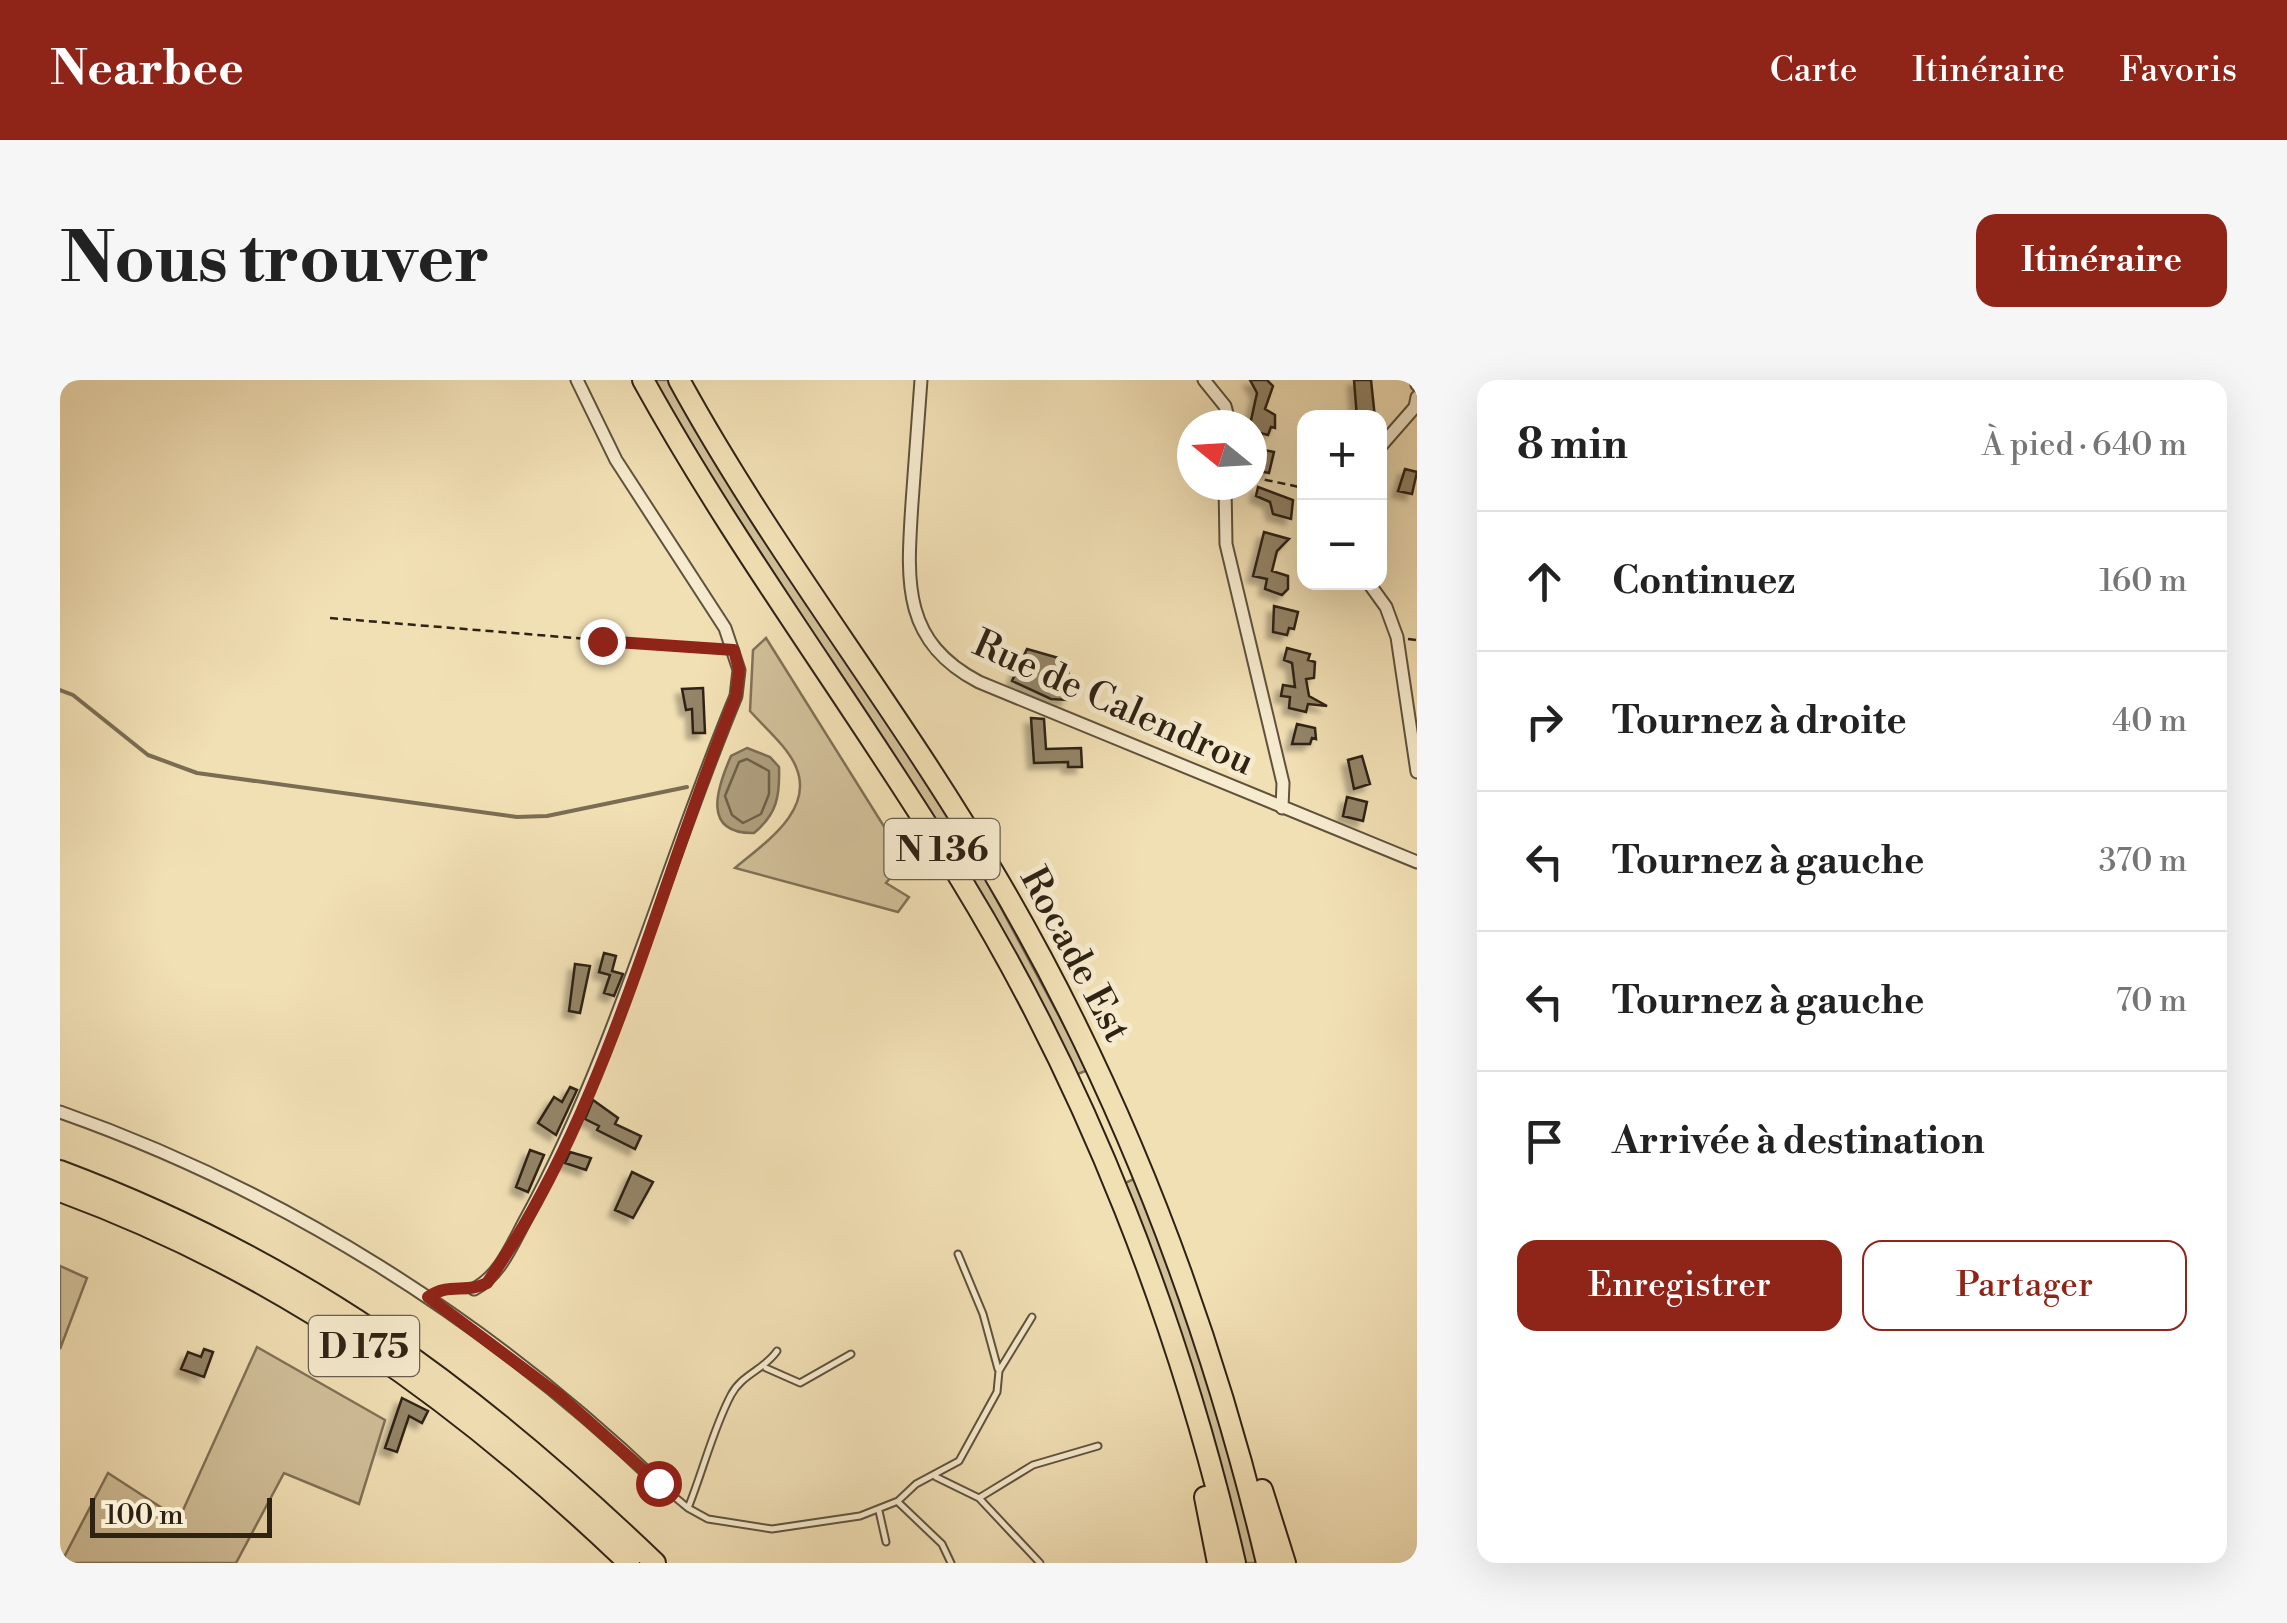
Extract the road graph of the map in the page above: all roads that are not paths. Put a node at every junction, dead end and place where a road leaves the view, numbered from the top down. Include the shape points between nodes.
1 (576, 380) edge
2 (644, 380) edge
3 (680, 380) edge
4 (921, 380) edge
5 (1204, 380) edge
6 (1417, 397) edge
7 (1225, 410) edge
8 (1387, 439) edge
9 (1225, 500) edge
10 (1374, 590) edge
11 (1417, 772) edge
12 (1282, 808) junction
13 (1417, 862) edge
14 (60, 1112) edge
15 (60, 1171) edge
16 (60, 1191) edge
17 (958, 1254) dead end
18 (474, 1290) road end
19 (1032, 1318) dead end
20 (1207, 1344) junction
21 (777, 1352) dead end
22 (1176, 1352) junction
23 (851, 1354) dead end
24 (766, 1368) junction
25 (999, 1370) junction
26 (1098, 1446) dead end
27 (936, 1477) junction
28 (658, 1483) joint
29 (980, 1498) junction
30 (898, 1501) junction
31 (688, 1508) junction
32 (879, 1511) junction
33 (886, 1542) dead end
34 (629, 1563) edge
35 (655, 1563) edge
36 (950, 1563) edge
37 (1040, 1563) edge
38 (1218, 1563) edge
39 (1235, 1563) edge
40 (1267, 1563) edge
41 (1285, 1563) edge

1 - 18 street via 616,460 725,628 739,670 736,696 622,1004 540,1192 504,1258
2 - 22 highway, Rocade Est / N 136 via 998,944 1108,1168
3 - 20 highway, Rocade Est / N 136 via 1028,933 1139,1162
4 - 12 street, Rue de Calendrou via 908,574 915,614 934,648 979,682
5 - 7 street
6 - 8 street
9 - 12 street via 1226,544
10 - 11 street via 1396,637
12 - 13 street, Rue de Calendrou
14 - 28 street via 172,1156 293,1216 428,1297 560,1396
15 - 35 highway, D 175 via 228,1244 428,1365 555,1468
16 - 34 highway, D 175 via 288,1296 401,1370 546,1483
17 - 25 lane
19 - 25 lane
20 - 40 highway, Rocade Est / N 136
20 - 41 highway via 1237,1407
21 - 24 lane
22 - 38 highway
22 - 39 highway, N 136
23 - 24 lane via 800,1382
24 - 31 lane via 745,1377 732,1393
25 - 27 lane via 980,1428 959,1461
26 - 29 lane via 1034,1465
27 - 29 lane
27 - 30 lane
28 - 31 lane
29 - 37 lane
30 - 32 lane
30 - 36 lane via 942,1544
31 - 32 lane via 708,1519 772,1529
32 - 33 lane

